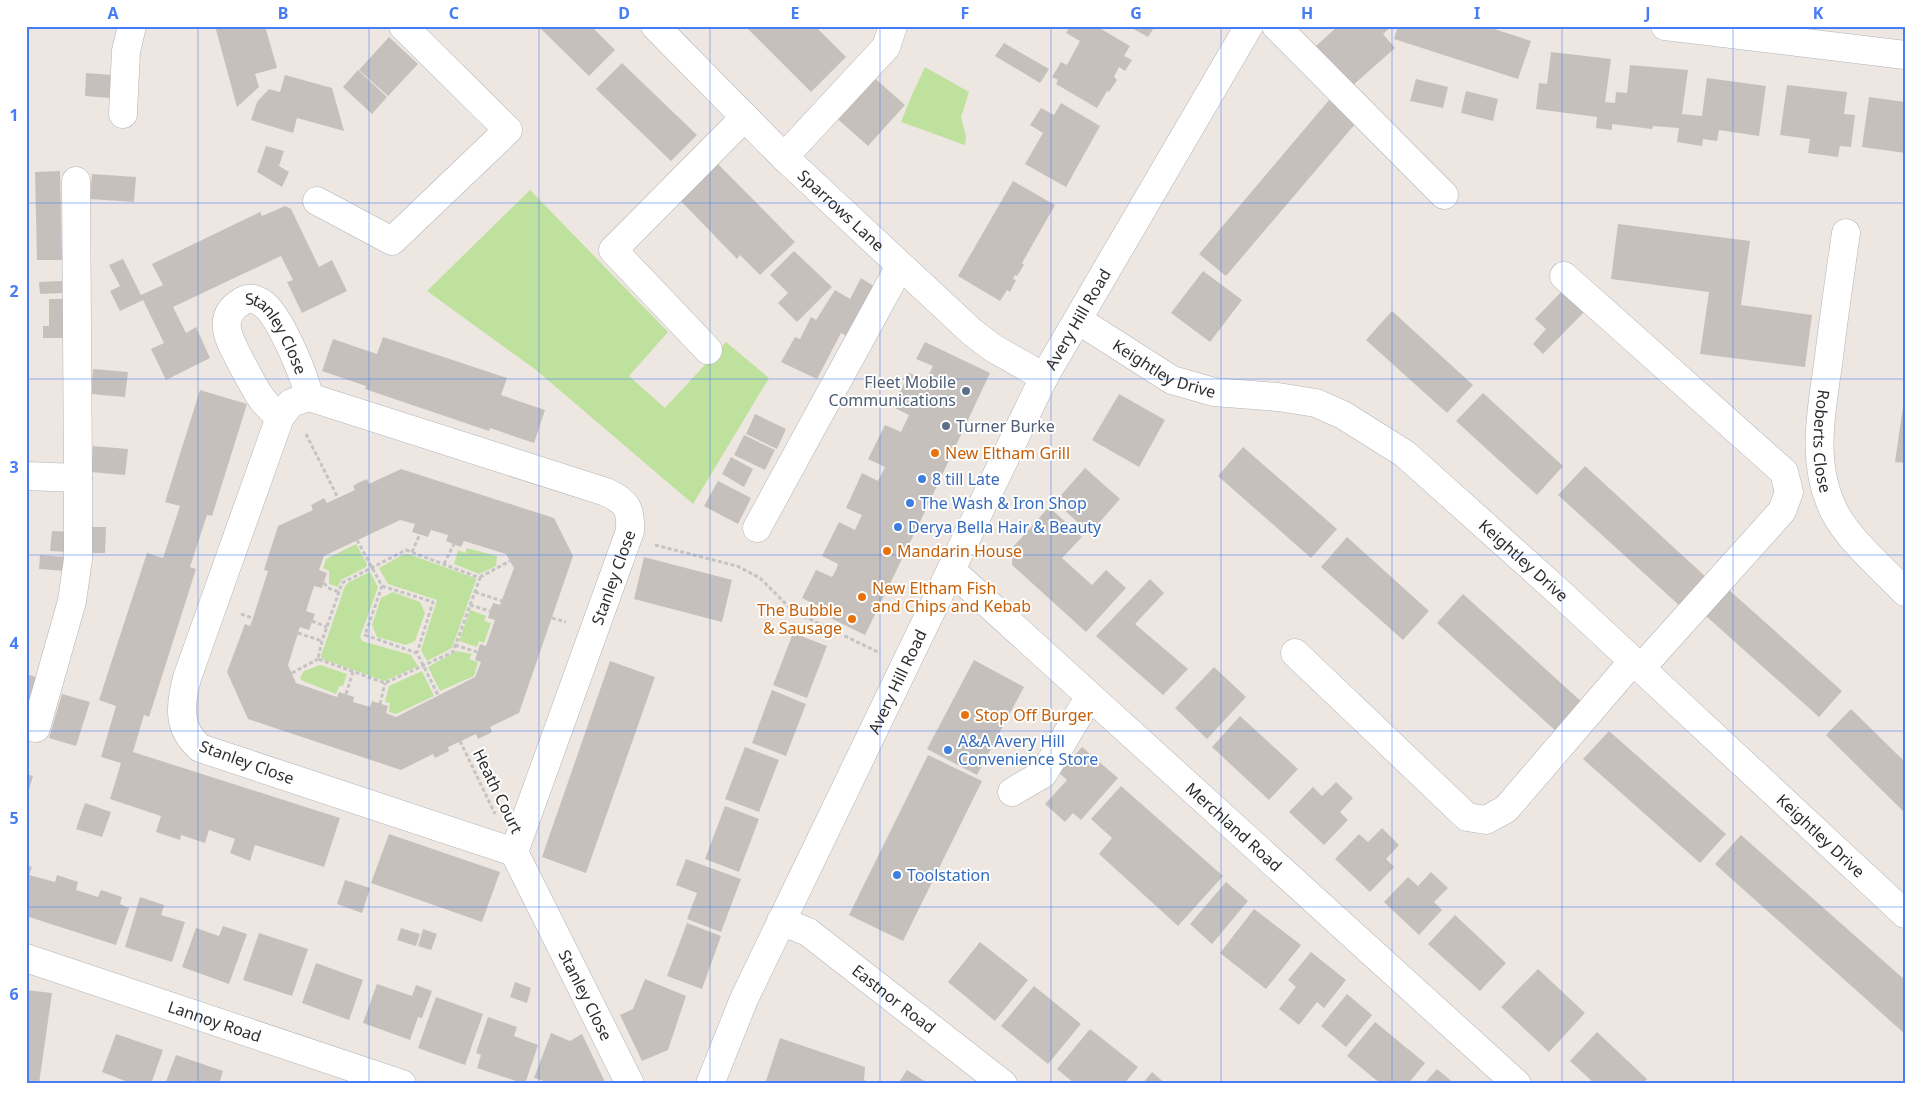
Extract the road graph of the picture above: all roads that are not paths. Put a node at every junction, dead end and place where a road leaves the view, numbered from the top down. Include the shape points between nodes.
1 (132, 26) edge
2 (403, 26) edge
3 (655, 26) edge
4 (893, 26) edge
5 (1249, 26) edge
6 (1276, 26) edge
7 (1666, 26) edge
8 (1905, 55) edge
9 (123, 114) dead end
10 (745, 117) junction
11 (784, 157) junction
12 (76, 181) dead end
13 (1444, 195) dead end
14 (317, 201) dead end
15 (1846, 233) dead end
16 (900, 266) junction
17 (1564, 276) dead end
18 (1078, 320) junction
19 (708, 350) dead end
20 (1044, 377) junction
21 (26, 476) edge
22 (78, 478) junction
23 (756, 528) dead end
24 (951, 570) junction
25 (1905, 592) edge
26 (1295, 653) dead end
27 (1637, 665) junction
28 (1090, 696) junction
29 (36, 728) dead end
30 (1012, 792) dead end
31 (514, 852) junction
32 (1902, 905) edge
33 (781, 921) junction
34 (26, 958) edge
35 (402, 1084) edge
36 (630, 1084) edge
37 (710, 1084) edge
38 (1002, 1084) edge
39 (1517, 1084) edge

1 - 9 street via 126,51
2 - 14 street via 508,130 392,241
3 - 10 street, Sparrows Lane
4 - 11 street via 886,47
5 - 18 street, Avery Hill Road
6 - 13 street
7 - 8 street
10 - 11 street, Sparrows Lane
10 - 19 street via 613,250
11 - 16 street, Sparrows Lane
12 - 22 street
15 - 25 street, Roberts Close via 1819,430 1821,476 1830,502 1847,531
16 - 20 street, Sparrows Lane via 972,332
16 - 23 street
17 - 27 street via 1784,472 1789,492 1782,511
18 - 20 street, Avery Hill Road
18 - 27 street, Keightley Drive via 1172,380 1214,392 1316,403 1373,433 1428,474
20 - 24 street, Avery Hill Road
21 - 22 street
22 - 29 street via 78,558 72,601
24 - 28 street, Merchland Road
24 - 33 street, Avery Hill Road
26 - 27 street via 1467,817 1486,820 1506,809
27 - 32 street, Keightley Drive
28 - 30 street via 1043,774
28 - 39 street, Merchland Road
31 - 31 street, Stanley Close via 628,538 631,517 627,505 606,492 293,406 183,695 181,712 185,728 200,748
31 - 36 street, Stanley Close
33 - 37 street, Avery Hill Road via 744,999
33 - 38 street, Eastnor Road via 808,932
34 - 35 street, Lannoy Road

